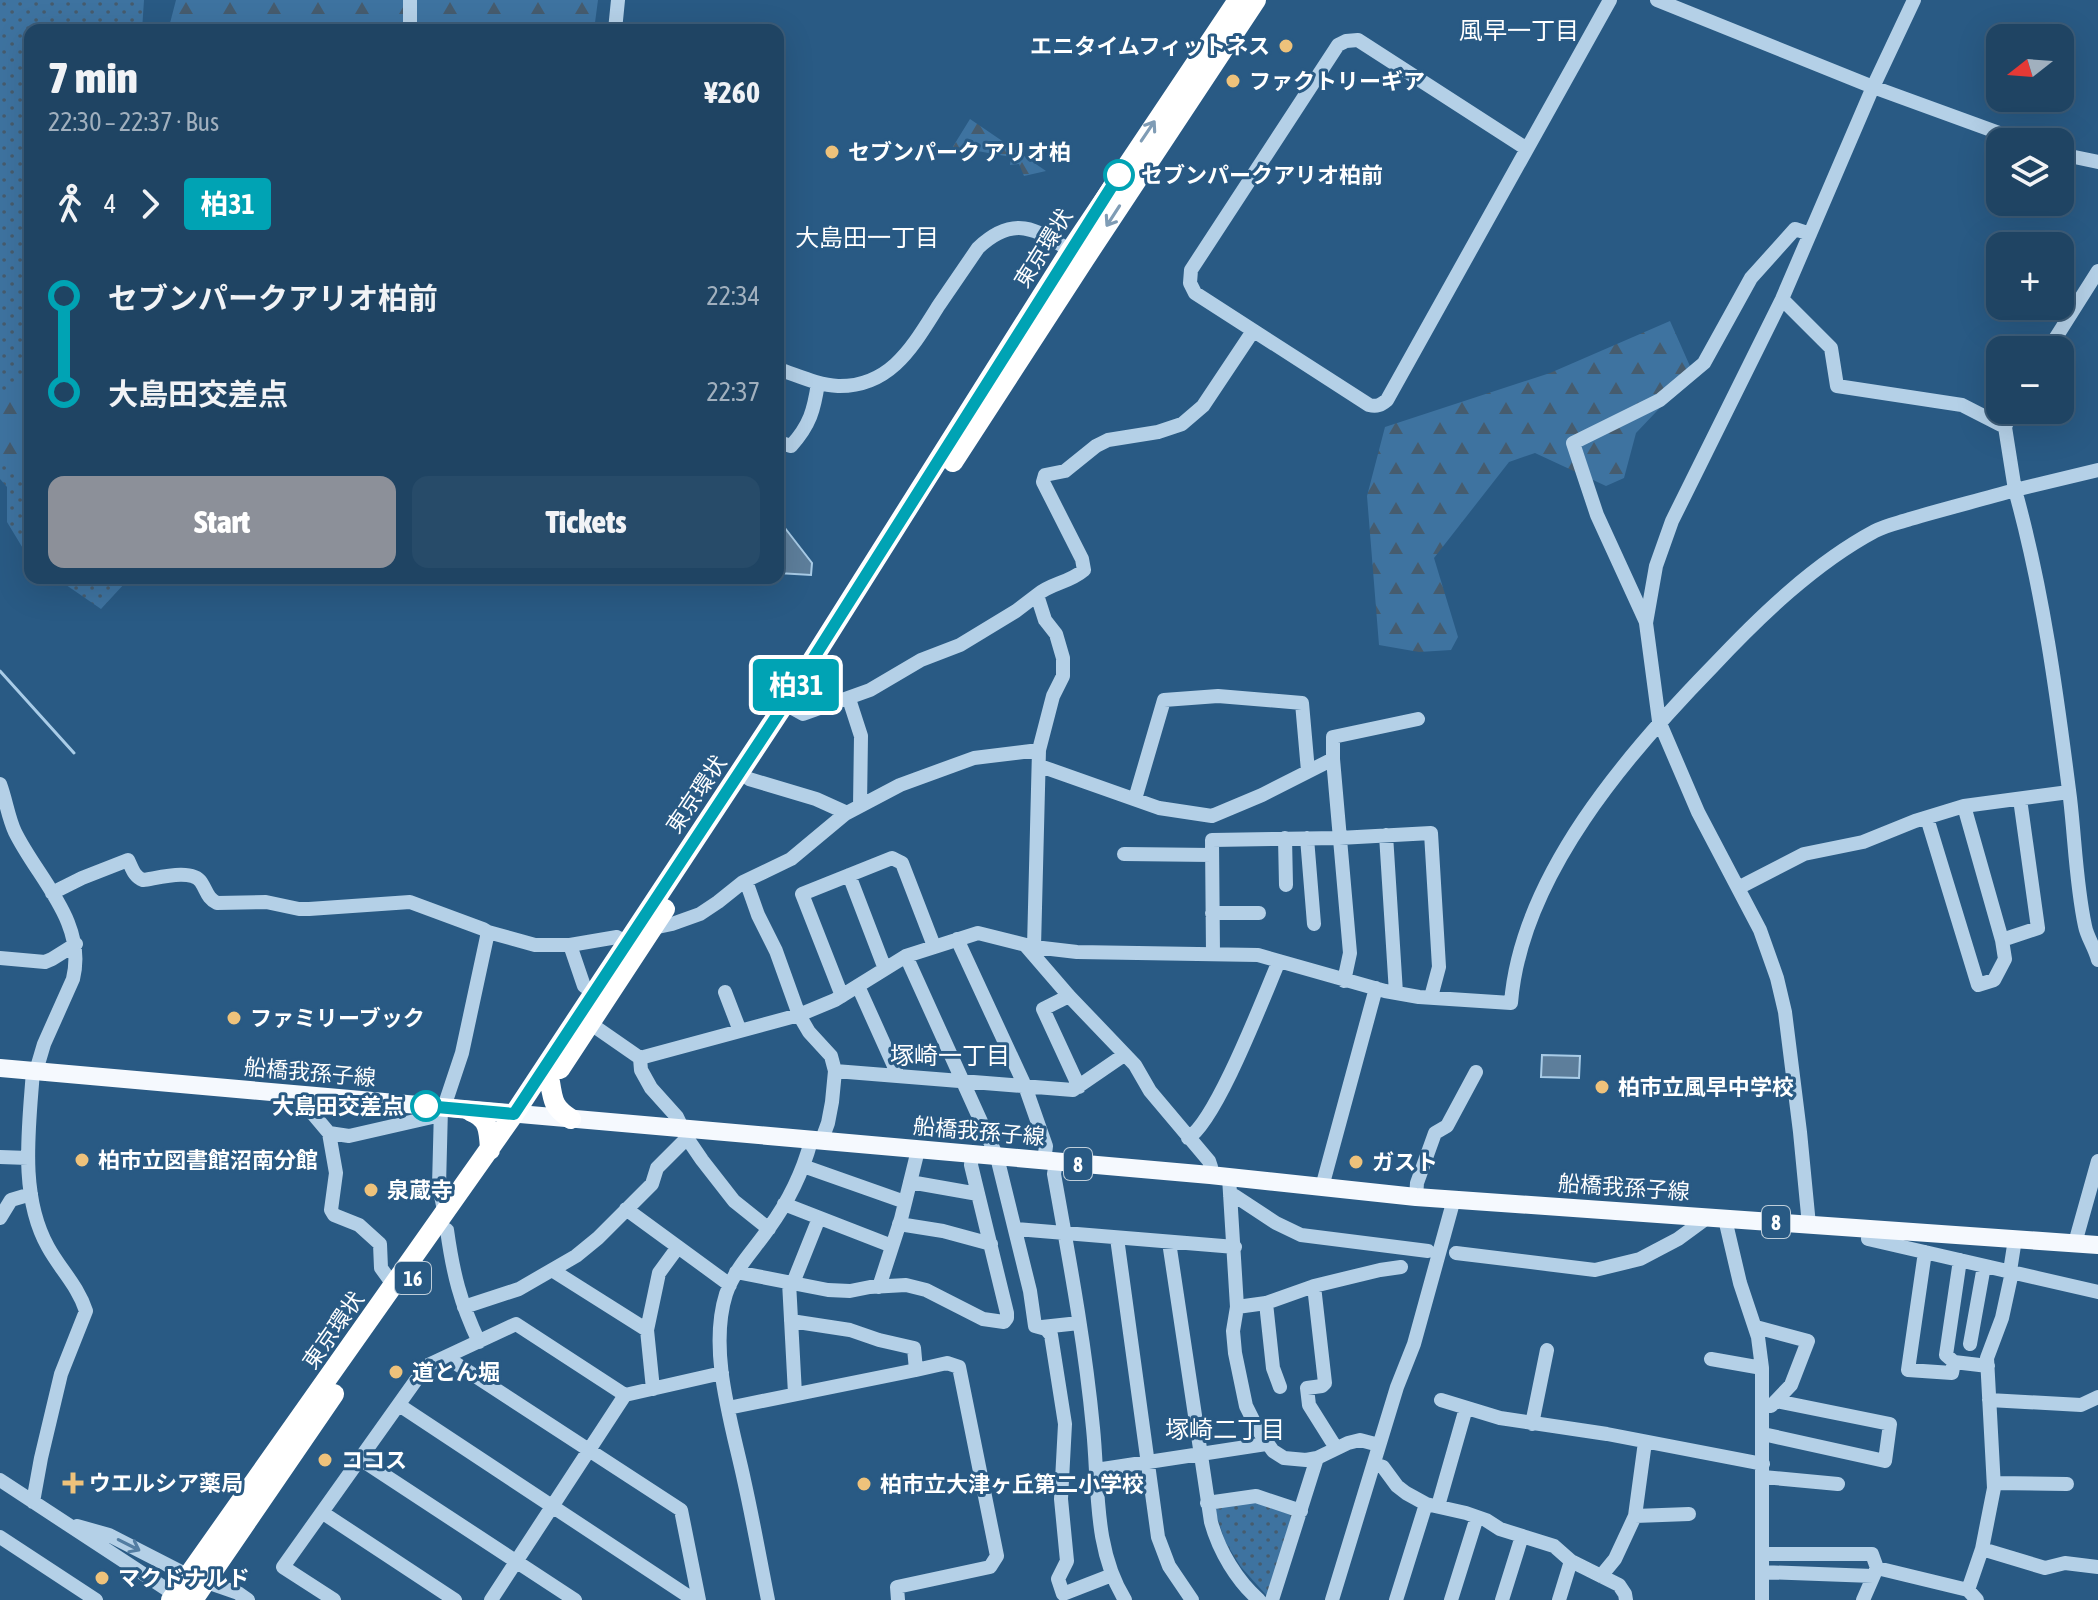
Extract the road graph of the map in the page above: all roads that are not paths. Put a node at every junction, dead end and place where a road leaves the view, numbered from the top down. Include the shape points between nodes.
1 (410, 0) edge
2 (618, 0) edge
3 (1238, 0) edge
4 (1256, 0) edge
5 (1610, 0) edge
6 (1657, 0) edge
7 (1914, 0) edge
8 (410, 24) edge
9 (616, 24) edge
10 (1873, 87) junction
11 (1986, 128) edge
12 (1527, 149) junction
13 (2074, 157) edge
14 (2098, 162) edge
15 (1810, 234) junction
16 (1077, 255) junction
17 (2098, 271) edge
18 (1782, 299) junction
19 (1253, 331) junction
20 (2057, 336) edge
21 (784, 371) edge
22 (818, 383) junction
23 (2006, 424) edge
24 (2005, 427) junction
25 (784, 444) edge
26 (2098, 470) edge
27 (2015, 490) junction
28 (1037, 595) junction
29 (1646, 623) junction
30 (849, 699) junction
31 (794, 709) junction
32 (1418, 719) dead end
33 (1659, 721) junction
34 (1039, 750) junction
35 (1333, 759) junction
36 (1040, 766) junction
37 (1308, 771) junction
38 (749, 779) junction
39 (0, 784) edge
40 (2069, 792) junction
41 (1135, 799) junction
42 (2020, 799) junction
43 (1964, 806) junction
44 (853, 810) junction
45 (1927, 818) junction
46 (1386, 835) junction
47 (1285, 838) junction
48 (1307, 838) junction
49 (1339, 838) junction
50 (1124, 854) dead end
51 (1212, 855) junction
52 (849, 875) junction
53 (746, 881) junction
54 (1286, 885) dead end
55 (1738, 888) junction
56 (52, 893) junction
57 (1212, 913) junction
58 (1259, 913) dead end
59 (1314, 924) dead end
60 (653, 928) junction
61 (488, 932) junction
62 (957, 939) junction
63 (2002, 940) junction
64 (626, 942) junction
65 (76, 944) junction
66 (570, 945) junction
67 (934, 946) junction
68 (1029, 946) junction
69 (1213, 954) junction
70 (906, 956) junction
71 (0, 958) edge
72 (2098, 960) edge
73 (1279, 961) junction
74 (885, 969) junction
75 (1344, 981) junction
76 (858, 986) junction
77 (1376, 988) junction
78 (594, 992) junction
79 (725, 992) dead end
80 (1396, 993) junction
81 (842, 996) junction
82 (1069, 996) junction
83 (1431, 997) junction
84 (799, 1015) junction
85 (591, 1024) junction
86 (740, 1031) junction
87 (1124, 1055) junction
88 (640, 1058) junction
89 (0, 1068) edge
90 (35, 1071) junction
91 (835, 1071) junction
92 (1476, 1072) dead end
93 (898, 1075) junction
94 (550, 1082) junction
95 (963, 1083) junction
96 (1025, 1086) junction
97 (1079, 1087) junction
98 (297, 1095) junction
99 (442, 1110) junction
100 (470, 1111) junction
101 (521, 1115) junction
102 (571, 1119) junction
103 (329, 1133) junction
104 (685, 1134) junction
105 (1188, 1138) junction
106 (816, 1141) junction
107 (490, 1150) junction
108 (918, 1150) junction
109 (972, 1155) junction
110 (0, 1157) edge
111 (997, 1157) junction
112 (28, 1158) junction
113 (2098, 1161) edge
114 (1050, 1162) junction
115 (803, 1166) junction
116 (1210, 1175) junction
117 (910, 1182) junction
118 (1230, 1187) junction
119 (1322, 1187) junction
120 (31, 1194) junction
121 (978, 1194) junction
122 (1416, 1197) junction
123 (1454, 1199) junction
124 (905, 1202) junction
125 (784, 1204) junction
126 (626, 1209) junction
127 (0, 1218) edge
128 (819, 1218) junction
129 (1716, 1218) junction
130 (446, 1222) junction
131 (899, 1224) junction
132 (1809, 1225) junction
133 (769, 1229) junction
134 (1016, 1229) junction
135 (1869, 1229) junction
136 (1065, 1232) junction
137 (1117, 1238) junction
138 (2015, 1239) junction
139 (1169, 1242) junction
140 (2075, 1243) junction
141 (991, 1244) junction
142 (2098, 1245) edge
143 (892, 1246) junction
144 (678, 1247) junction
145 (1235, 1247) junction
146 (1428, 1251) dead end
147 (1925, 1252) junction
148 (1456, 1253) dead end
149 (1960, 1260) junction
150 (1984, 1266) junction
151 (1401, 1267) dead end
152 (552, 1270) junction
153 (2011, 1272) junction
154 (733, 1279) junction
155 (791, 1283) junction
156 (394, 1286) junction
157 (1314, 1286) junction
158 (879, 1287) junction
159 (2098, 1292) edge
160 (1266, 1303) junction
161 (464, 1307) junction
162 (1237, 1307) junction
163 (1005, 1320) junction
164 (791, 1321) junction
165 (1079, 1323) junction
166 (1038, 1327) junction
167 (1756, 1327) junction
168 (647, 1330) junction
169 (479, 1342) junction
170 (1970, 1344) dead end
171 (1547, 1350) dead end
172 (446, 1357) junction
173 (1711, 1359) dead end
174 (1954, 1362) junction
175 (1988, 1366) junction
176 (1762, 1368) junction
177 (916, 1370) junction
178 (722, 1373) junction
179 (1280, 1387) dead end
180 (653, 1389) junction
181 (795, 1394) junction
182 (625, 1395) junction
183 (2098, 1397) edge
184 (1441, 1400) dead end
185 (1989, 1400) junction
186 (1776, 1401) junction
187 (399, 1405) junction
188 (728, 1408) junction
189 (1466, 1408) junction
190 (1762, 1415) junction
191 (1532, 1424) junction
192 (1763, 1434) junction
193 (1645, 1442) junction
194 (1266, 1444) junction
195 (1379, 1445) junction
196 (1336, 1448) junction
197 (589, 1451) junction
198 (1200, 1454) junction
199 (1317, 1458) junction
200 (360, 1459) junction
201 (1148, 1462) junction
202 (1374, 1464) junction
203 (1096, 1470) junction
204 (1763, 1470) junction
205 (0, 1480) edge
206 (1994, 1483) junction
207 (1838, 1484) dead end
208 (2067, 1484) dead end
209 (33, 1502) junction
210 (1207, 1503) junction
211 (1432, 1505) junction
212 (552, 1508) junction
213 (1301, 1511) junction
214 (323, 1513) junction
215 (1689, 1514) dead end
216 (1635, 1516) junction
217 (1477, 1517) junction
218 (65, 1523) junction
219 (1522, 1536) junction
220 (0, 1537) edge
221 (1982, 1549) junction
222 (1762, 1554) junction
223 (1571, 1561) junction
224 (516, 1562) junction
225 (2098, 1567) edge
226 (1762, 1572) junction
227 (1875, 1572) junction
228 (1112, 1575) junction
229 (1601, 1576) junction
230 (197, 1579) junction
231 (1972, 1595) edge
232 (181, 1599) edge
233 (96, 1600) edge
234 (248, 1600) edge
235 (334, 1600) edge
236 (455, 1600) edge
237 (491, 1600) edge
238 (575, 1600) edge
239 (696, 1600) edge
240 (768, 1600) edge
241 (898, 1600) edge
242 (1125, 1600) edge
243 (1192, 1600) edge
244 (1259, 1600) edge
245 (1272, 1600) edge
246 (1332, 1600) edge
247 (1396, 1600) edge
248 (1451, 1600) edge
249 (1502, 1600) edge
250 (1559, 1600) edge
251 (1626, 1600) edge
252 (1762, 1600) edge
253 (1863, 1600) edge

1 - 8 street
2 - 9 street
16 -> 3 highway, 東京環状 / 16
4 -> 16 highway, 東京環状 / 16
5 - 12 street
6 - 10 street
7 - 10 street
10 - 11 street
10 - 15 street
12 - 19 street via 1382,404 1369,405
12 - 19 street via 1358,40 1338,45 1191,270 1195,293
13 - 14 street
15 - 18 street
15 - 29 street via 1795,229 1751,278 1704,363 1660,400 1573,443 1597,515
16 - 22 street via 1026,228 992,235 895,365 867,383
16 - 31 highway, 東京環状 / 16
16 - 64 highway, 東京環状 / 16
17 - 20 street
18 - 24 street via 1831,348 1837,386 1962,405
18 - 29 street via 1672,521 1656,566
19 - 28 street via 1203,406 1182,424 1108,440 1065,471 1045,475 1043,482 1084,570
21 - 22 street
22 - 25 street via 814,410 791,446
23 - 24 street
24 - 27 street
26 - 27 street
27 - 33 street via 1877,529 1822,564 1748,629
27 - 40 street via 2041,607
28 - 30 street via 978,636
28 - 34 street via 1063,658 1063,676
29 - 33 street
30 - 31 street via 803,714
30 - 44 street via 861,736
31 - 38 highway, 東京環状 / 16
32 - 35 street via 1333,737
33 - 55 street
33 - 83 street via 1607,786 1560,858 1518,957 1511,1003
34 - 36 street
34 - 44 street via 960,762
35 - 37 street
35 - 49 street
36 - 41 street
36 - 68 street
37 - 41 street via 1212,816
37 - 41 street via 1302,703 1218,696 1164,700
38 - 44 street
38 - 60 highway, 東京環状 / 16
39 - 56 street via 15,832
40 - 42 street
40 - 72 street via 2085,929
42 - 43 street
42 - 63 street via 2038,928
43 - 45 street
43 - 63 street
44 - 53 street via 791,859
45 - 55 street via 1863,842 1804,854
45 - 63 street via 1978,985 1994,980 2005,959
46 - 49 street
46 - 80 street
46 - 83 street via 1431,833 1439,967
47 - 48 street
47 - 51 street via 1212,840
47 - 54 street
48 - 49 street
48 - 59 street
49 - 75 street via 1350,953
50 - 51 street
51 - 57 street
52 - 67 street via 892,858 902,863
52 - 74 street
52 - 81 street via 802,894
53 - 60 street via 700,914
53 - 84 street
55 - 132 street via 1760,930 1785,1012
56 - 61 street via 128,860 138,879 194,875 217,903 266,902 309,909 410,902
56 - 65 street
57 - 58 street
57 - 69 street
60 - 85 highway, 東京環状 / 16
61 - 66 street via 535,945
61 - 99 street via 465,1042
62 - 67 street
62 - 68 street via 978,933
62 - 96 street
64 - 66 street via 617,937
64 - 78 highway, 東京環状 / 16
65 - 71 street via 45,962
65 - 90 street via 73,979
66 - 78 street via 584,986
67 - 70 street
68 - 69 street
68 - 82 street
69 - 73 street
70 - 74 street
70 - 95 street
73 - 75 street
73 - 105 street via 1222,1091 1196,1134
74 - 76 street
75 - 77 street
76 - 81 street
76 - 93 street
77 - 80 street
77 - 119 street
78 - 101 highway, 東京環状 / 16
79 - 86 street
80 - 83 street
81 - 84 street
82 - 87 street
82 - 97 street via 1043,1009
84 - 86 street
84 - 91 street via 831,1056
85 - 88 street
85 - 94 highway, 東京環状 / 16
86 - 88 street
87 - 97 street
87 - 105 street
88 - 104 street via 651,1088
89 - 90 main road, 船橋我孫子線 / 8
90 - 98 main road, 船橋我孫子線 / 8
90 - 112 street
91 - 93 street
91 - 106 street via 830,1113
92 - 122 street via 1447,1126 1435,1133
93 - 95 street
94 - 101 highway, 東京環状 / 16
94 - 102 highway via 555,1105
95 - 96 street
95 - 111 street
96 - 97 street
96 - 114 street
98 - 99 main road, 船橋我孫子線 / 8
98 - 103 street
99 - 100 main road, 船橋我孫子線 / 8
99 - 103 street via 349,1136
99 - 130 street via 439,1186
100 - 101 main road, 船橋我孫子線 / 8
100 - 107 highway via 485,1120
101 - 102 main road, 船橋我孫子線 / 8
101 - 107 highway, 東京環状 / 16
101 - 130 highway, 東京環状 / 16 via 500,1158
102 - 104 main road, 船橋我孫子線 / 8
103 - 156 street via 336,1173 331,1210 380,1244 381,1268
104 - 106 main road, 船橋我孫子線 / 8
104 - 126 street via 657,1168 652,1184
104 - 133 street via 734,1201
105 - 116 street via 1209,1161
106 - 108 main road, 船橋我孫子線 / 8
106 - 115 street
107 - 130 highway, 東京環状 / 16
108 - 109 main road, 船橋我孫子線 / 8
108 - 117 street
109 - 111 main road, 船橋我孫子線 / 8
109 - 121 street
110 - 112 street
111 - 114 main road, 船橋我孫子線 / 8
111 - 134 street
112 - 120 street
113 - 140 street
114 - 116 main road, 船橋我孫子線 / 8
114 - 136 street
115 - 124 street
115 - 125 street
116 - 118 main road, 船橋我孫子線 / 8
117 - 121 street
117 - 124 street
118 - 119 main road, 船橋我孫子線 / 8
118 - 145 street
118 - 146 street via 1235,1196 1301,1235
119 - 122 main road, 船橋我孫子線 / 8
120 - 127 street via 11,1200
120 - 209 street via 48,1247 86,1311 61,1374
121 - 141 street
122 - 123 main road, 船橋我孫子線 / 8
123 - 129 main road, 船橋我孫子線 / 8
123 - 195 street via 1414,1344
124 - 131 street
125 - 128 street
125 - 133 street
126 - 144 street
126 - 152 street via 598,1238
128 - 143 street
128 - 155 street
129 - 132 main road, 船橋我孫子線 / 8
129 - 148 street via 1640,1259 1595,1270
129 - 167 street
130 - 156 highway, 東京環状 / 16
130 - 161 street
130 - 230 highway, 東京環状 / 16 via 399,1297
131 - 141 street
131 - 143 street
132 - 135 main road, 船橋我孫子線 / 8
133 - 154 street
134 - 136 street
134 - 166 street
135 - 138 main road, 船橋我孫子線 / 8
135 - 147 street via 1868,1239
136 - 137 street
136 - 165 street
137 - 139 street
137 - 201 street
138 - 140 main road, 船橋我孫子線 / 8
138 - 153 street
139 - 145 street
139 - 198 street
140 - 142 main road, 船橋我孫子線 / 8
141 - 163 street
143 - 158 street
144 - 154 street
144 - 168 street via 659,1273
145 - 162 street
147 - 149 street
147 - 174 street via 1908,1370 1952,1373
149 - 150 street
149 - 174 street via 1946,1355
150 - 153 street
150 - 170 street
151 - 157 street
152 - 161 street via 519,1289
152 - 168 street
153 - 159 street
153 - 175 street
154 - 155 street
154 - 178 street via 719,1332
155 - 158 street via 828,1290
155 - 164 street
156 - 230 highway, 東京環状 / 16
157 - 160 street
157 - 196 street via 1325,1383 1307,1388 1309,1405
158 - 163 street via 926,1290 983,1319
160 - 162 street
160 - 179 street
161 - 169 street
162 - 194 street via 1233,1331 1243,1395
163 - 166 street
164 - 177 street via 914,1348
164 - 181 street
165 - 166 street
165 - 203 street
166 - 228 street via 1051,1335 1065,1421 1061,1499 1067,1557 1058,1579 1063,1594
167 - 176 street
167 - 186 street via 1808,1341 1791,1385
168 - 180 street
169 - 172 street
169 - 182 street via 516,1324
171 - 191 street
172 - 187 street via 426,1366
172 - 197 street
173 - 176 street
174 - 175 street
175 - 185 street
176 - 190 street
177 - 181 street
177 - 241 street via 947,1363 959,1367 997,1556 990,1567 897,1587
178 - 180 street
178 - 188 street
180 - 182 street
181 - 188 street
182 - 197 street
183 - 185 street via 2081,1405
184 - 189 street
185 - 206 street
186 - 190 street
186 - 192 street via 1890,1424 1885,1461
187 - 200 street
187 - 212 street
188 - 240 street
189 - 191 street
189 - 211 street
190 - 192 street
191 - 193 street
192 - 204 street
193 - 204 street
193 - 216 street
194 - 198 street
194 - 199 street via 1284,1458
195 - 196 street via 1360,1440
195 - 202 street
196 - 199 street
197 - 212 street
197 - 239 street via 681,1510
198 - 201 street
198 - 210 street
199 - 213 street
200 - 214 street
200 - 224 street
201 - 203 street
201 - 243 street via 1158,1537 1169,1566
202 - 211 street via 1406,1493
202 - 246 street
203 - 228 street via 1101,1531
204 - 207 street
204 - 222 street
205 - 209 street
206 - 208 street
206 - 221 street
209 - 218 street
210 - 213 street via 1256,1496
210 - 244 street via 1219,1546
211 - 217 street
211 - 247 street
212 - 224 street
212 - 239 street
213 - 245 street
214 - 235 street via 283,1567
214 - 236 street
215 - 216 street
216 - 229 street
217 - 219 street
217 - 248 street
218 -> 230 street via 109,1535
218 - 232 street
219 - 223 street via 1554,1546
219 - 249 street
220 - 233 street
221 - 225 street via 2045,1568 2065,1563
221 - 231 street
222 - 226 street
222 - 227 street via 1872,1554
223 - 229 street
223 - 250 street
224 - 237 street
224 - 238 street
226 - 227 street
226 - 252 street
227 - 231 street
227 - 253 street
228 - 242 street
229 - 251 street via 1619,1585
230 - 232 highway, 東京環状 / 16
230 - 234 street

